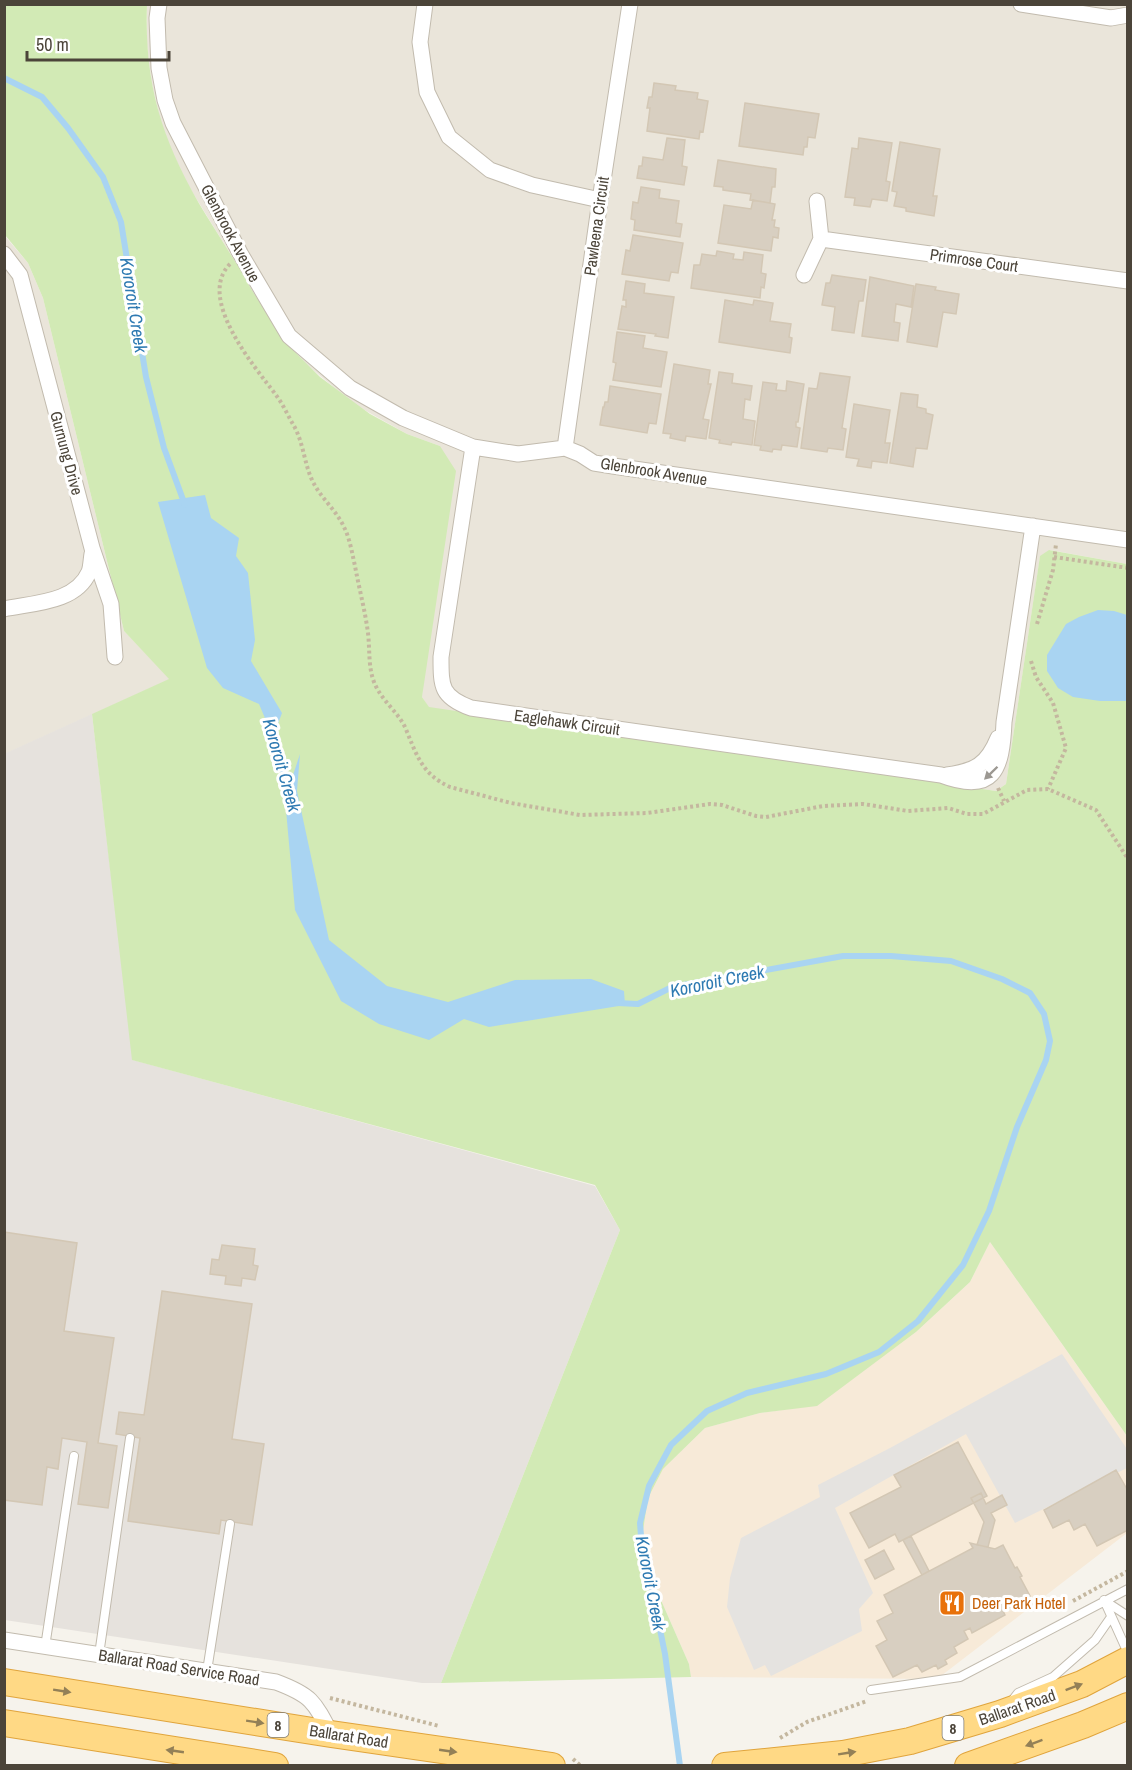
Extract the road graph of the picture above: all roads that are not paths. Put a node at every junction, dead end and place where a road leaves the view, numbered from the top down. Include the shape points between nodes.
1 (159, 4) edge
2 (425, 4) edge
3 (630, 4) edge
4 (1021, 4) edge
5 (1128, 15) edge
6 (600, 200) junction
7 (817, 201) dead end
8 (821, 239) junction
9 (4, 254) edge
10 (804, 275) dead end
11 (1128, 281) edge
12 (473, 447) junction
13 (565, 448) junction
14 (1033, 526) junction
15 (1128, 540) edge
16 (92, 548) junction
17 (4, 609) edge
18 (115, 657) dead end
19 (130, 1438) dead end
20 (74, 1456) dead end
21 (230, 1524) dead end
22 (1128, 1588) edge
23 (1104, 1600) junction
24 (1128, 1616) edge
25 (1111, 1617) junction
26 (4, 1640) edge
27 (45, 1647) junction
28 (1128, 1653) edge
29 (99, 1655) junction
30 (1128, 1659) edge
31 (207, 1671) junction
32 (4, 1682) edge
33 (872, 1689) dead end
34 (1125, 1710) edge
35 (1000, 1714) junction
36 (4, 1723) edge
37 (331, 1734) junction
38 (558, 1759) edge
39 (275, 1766) edge
40 (724, 1766) edge
41 (968, 1766) edge

1 - 12 street, Glenbrook Avenue via 159,68 173,123 240,253 289,336 350,388 402,418
2 - 6 street via 420,42 427,92 449,137 490,170 532,186
3 - 6 street, Pawleena Circuit
4 - 5 street via 1111,18
6 - 13 street, Pawleena Circuit
7 - 8 street
8 - 10 street
8 - 11 street, Primrose Court
9 - 16 street, Gurnung Drive via 20,275
12 - 13 street, Glenbrook Avenue via 518,454
12 - 14 street, Eaglehawk Circuit via 441,657 444,693 456,702 471,708 940,775 963,773 981,765 990,756 1004,722
13 - 14 street, Glenbrook Avenue via 603,465
14 - 15 street, Glenbrook Avenue
16 - 17 street via 89,572 77,590
16 - 18 street, Gurnung Drive via 111,604
19 - 29 lane
20 - 27 lane
21 - 31 lane
22 - 23 lane
23 - 24 lane
23 - 25 lane
23 - 33 lane via 960,1677
25 - 28 lane
25 - 35 lane via 1095,1640 1053,1677 1018,1693
26 - 27 street, Ballarat Road Service Road
27 - 29 street, Ballarat Road Service Road
29 - 31 street, Ballarat Road Service Road
35 -> 30 highway, Ballarat Road / 8 via 1082,1684
31 - 37 street, Ballarat Road Service Road via 276,1682 304,1694
32 -> 37 highway, Ballarat Road / 8
34 -> 41 highway
40 -> 35 highway, Ballarat Road / 8 via 843,1754 910,1741
39 -> 36 highway
37 -> 38 highway, Ballarat Road / 8

